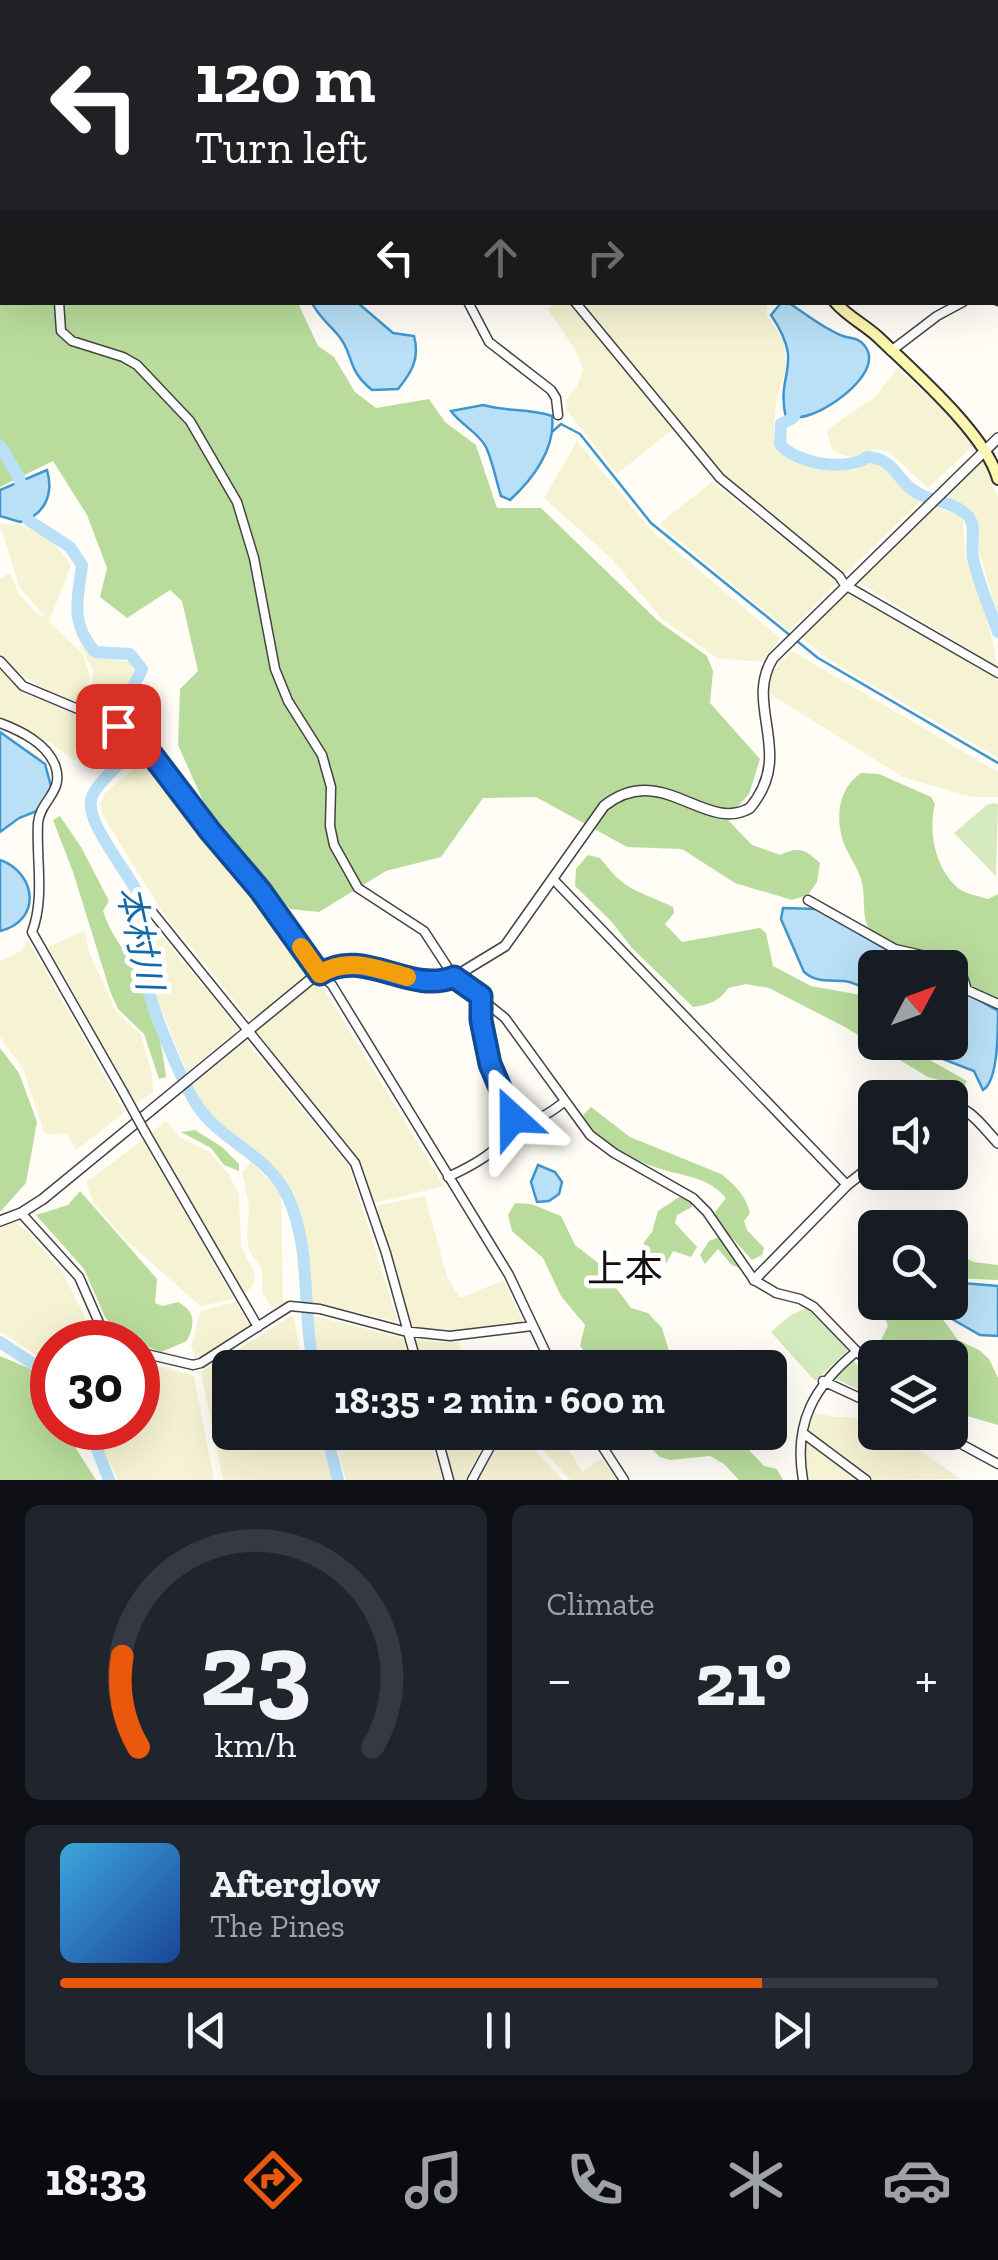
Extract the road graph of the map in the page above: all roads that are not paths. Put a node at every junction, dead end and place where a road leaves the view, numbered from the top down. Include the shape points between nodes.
1 (60, 305) edge
2 (470, 305) edge
3 (577, 305) edge
4 (840, 305) edge
5 (958, 305) edge
6 (890, 351) junction
7 (558, 415) dead end
8 (998, 438) edge
9 (984, 450) junction
10 (998, 479) edge
11 (845, 586) junction
12 (0, 661) edge
13 (998, 673) edge
14 (0, 723) edge
15 (553, 880) junction
16 (808, 900) dead end
17 (149, 908) dead end
18 (320, 974) junction
19 (454, 977) junction
20 (481, 996) junction
21 (998, 1004) edge
22 (248, 1032) junction
23 (564, 1102) junction
24 (968, 1112) edge
25 (513, 1118) junction
26 (998, 1144) edge
27 (858, 1176) edge
28 (448, 1177) junction
29 (847, 1185) junction
30 (21, 1213) junction
31 (0, 1220) edge
32 (754, 1280) junction
33 (97, 1320) edge
34 (532, 1326) junction
35 (258, 1327) junction
36 (408, 1332) junction
37 (413, 1350) edge
38 (545, 1350) edge
39 (856, 1351) joint
40 (160, 1357) edge
41 (823, 1380) junction
42 (858, 1397) edge
43 (803, 1433) junction
44 (968, 1448) edge
45 (441, 1450) edge
46 (488, 1450) edge
47 (605, 1450) edge
48 (998, 1464) edge
49 (450, 1480) edge
50 (472, 1480) edge
51 (624, 1480) edge
52 (803, 1480) edge
53 (866, 1480) edge

1 - 19 street via 61,331 82,346 137,365 204,443 250,539 275,669 326,768 337,852 358,888 424,931
2 - 7 street via 489,342 550,390
3 - 11 street via 720,478
4 - 6 main road
5 - 6 street
6 - 9 main road
8 - 9 street
9 - 10 main road
9 - 11 street
11 - 13 street
11 - 15 street via 765,671 771,755 750,808 728,815 650,790 626,793 604,806
12 - 18 street via 23,686 109,722 153,756
14 - 35 street, bridge via 47,752 58,774 56,791 38,817 38,914 32,932
15 - 19 street via 506,946
15 - 29 street
16 - 21 street via 895,949 956,956 967,990
17 - 22 street
18 - 19 street via 350,964 430,983
18 - 22 street
18 - 28 street
19 - 20 street
20 - 23 street via 505,1018
20 - 25 street via 490,1064
22 - 30 street
22 - 36 street via 354,1162
23 - 25 street via 538,1120
23 - 32 street via 602,1146 693,1198
24 - 26 street
25 - 28 street via 494,1151
27 - 29 street
28 - 34 street via 509,1275
29 - 32 street
30 - 31 street
30 - 33 street via 79,1277
32 - 39 street via 814,1307
34 - 36 street via 450,1336
34 - 38 street
35 - 36 street via 290,1306
35 - 40 street via 201,1363
36 - 37 street
39 - 41 street
41 - 42 street
41 - 43 street
43 - 52 street
43 - 53 street
44 - 48 street
45 - 49 street
46 - 50 street
47 - 51 street

